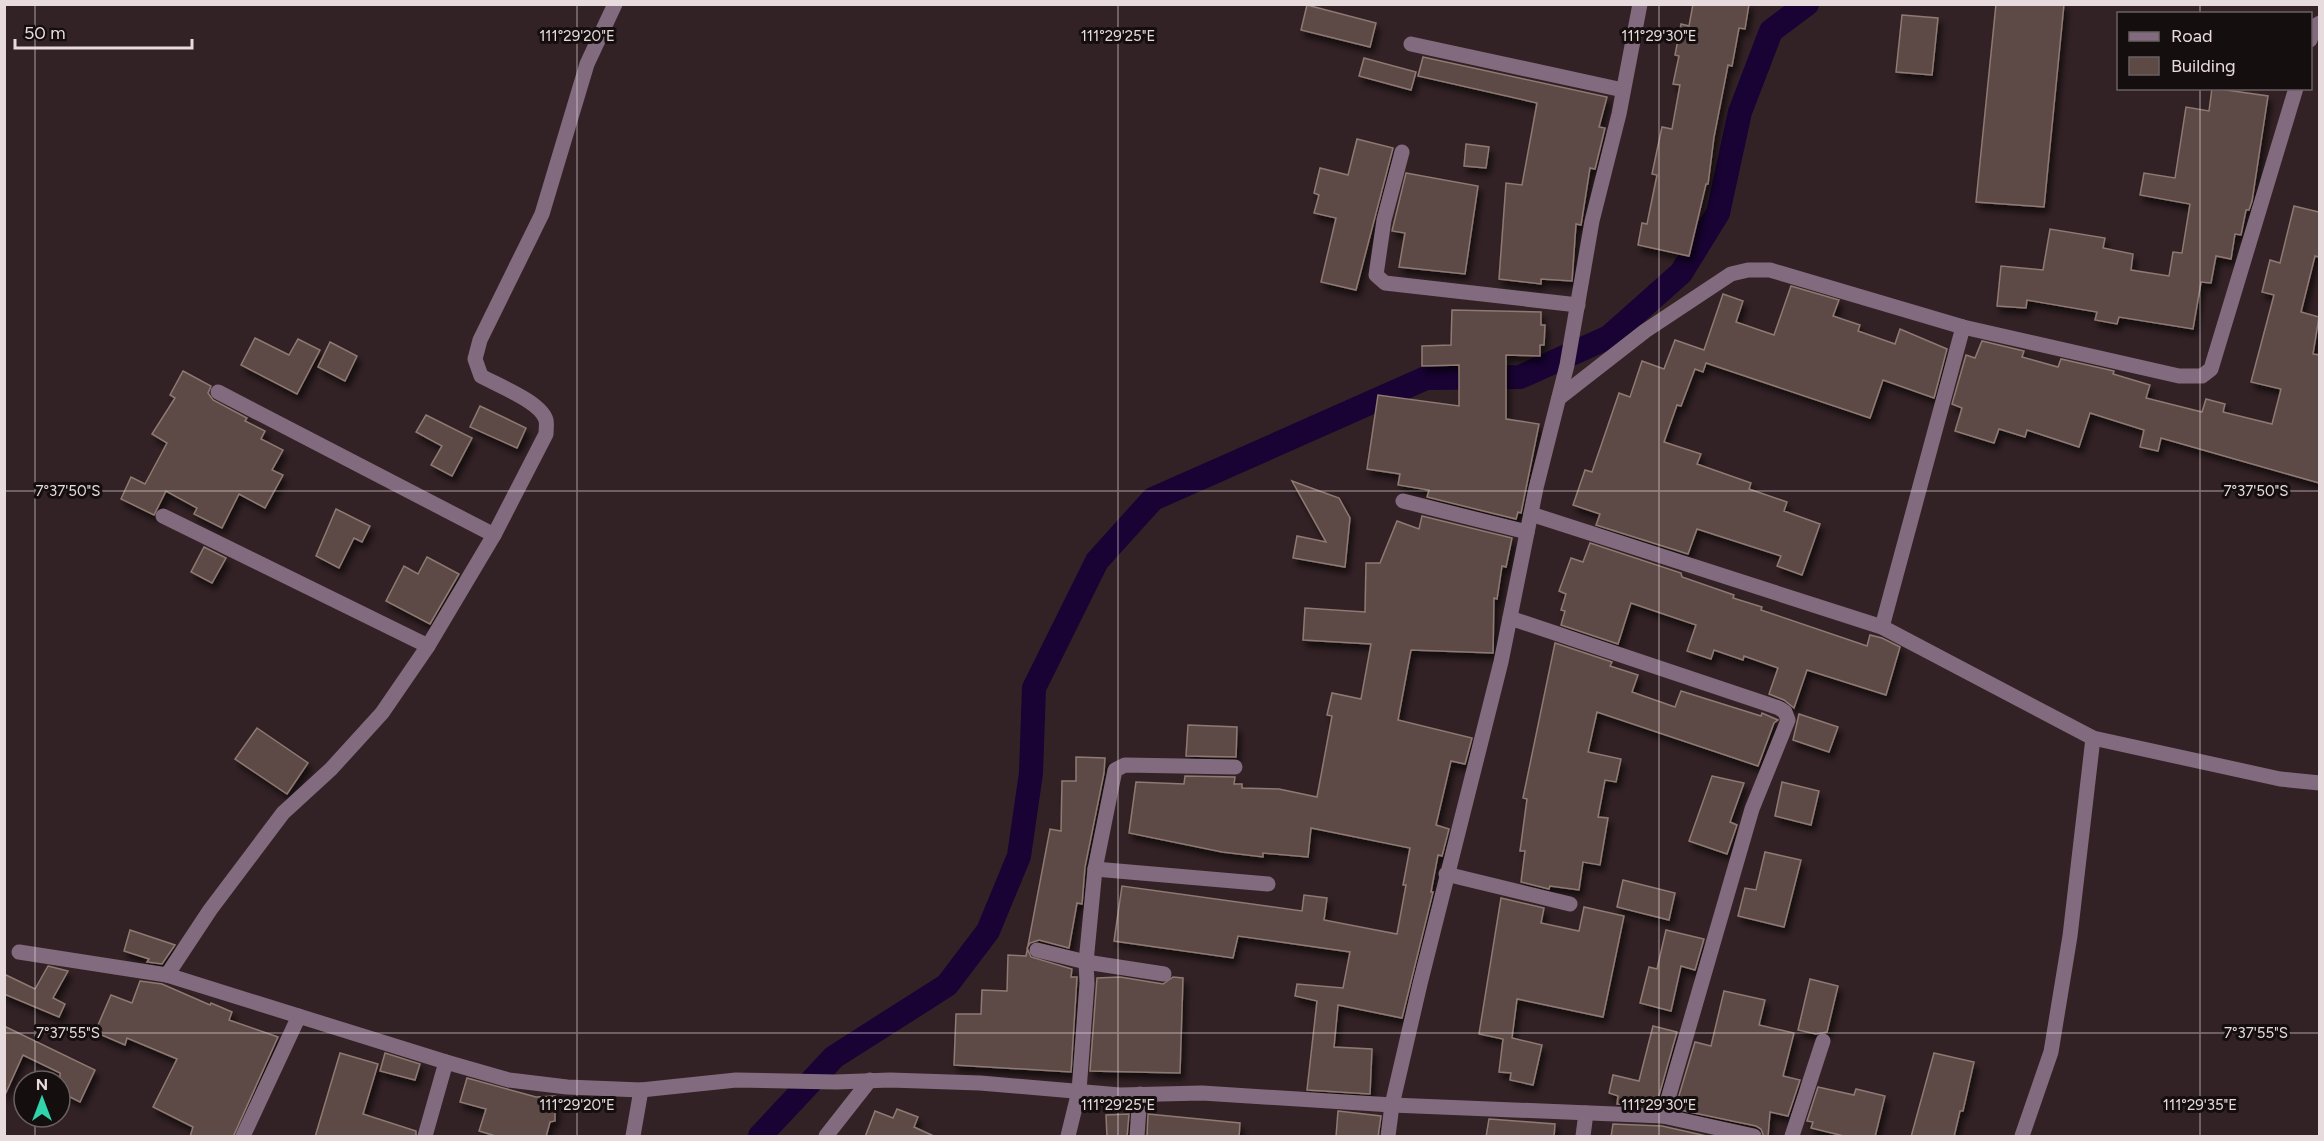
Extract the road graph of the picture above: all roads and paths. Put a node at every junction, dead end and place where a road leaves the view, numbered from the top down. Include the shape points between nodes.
1 (615, 4) edge
2 (1640, 4) edge
3 (1411, 44) dead end
4 (1623, 90) junction
5 (2295, 90) edge
6 (1402, 152) dead end
7 (1578, 305) junction
8 (1963, 327) junction
9 (218, 392) dead end
10 (1560, 398) junction
11 (1403, 501) dead end
12 (1531, 514) junction
13 (163, 516) dead end
14 (1527, 532) junction
15 (494, 535) junction
16 (1510, 618) junction
17 (1882, 627) junction
18 (428, 646) junction
19 (2093, 738) junction
20 (1235, 767) dead end
21 (2319, 783) edge
22 (1095, 869) junction
23 (1446, 874) junction
24 (1268, 884) dead end
25 (1570, 903) dead end
26 (1037, 950) dead end
27 (19, 952) dead end
28 (1086, 963) junction
29 (1164, 974) dead end
30 (167, 975) junction
31 (299, 1016) junction
32 (1823, 1041) dead end
33 (446, 1062) junction
34 (870, 1080) junction
35 (641, 1090) junction
36 (1079, 1091) junction
37 (1140, 1094) junction
38 (1392, 1105) junction
39 (1586, 1113) junction
40 (1663, 1116) junction
41 (1716, 1132) edge
42 (243, 1137) edge
43 (425, 1137) edge
44 (633, 1137) edge
45 (826, 1137) edge
46 (1068, 1137) edge
47 (1137, 1137) edge
48 (1388, 1137) edge
49 (1583, 1137) edge
50 (1754, 1137) edge
51 (1792, 1137) edge
52 (2022, 1137) edge

1 - 15 street via 587,64 542,214 480,340 475,359 481,376 527,400 542,411 546,420 546,434
2 - 4 street
3 - 4 street
4 - 7 street via 1592,221
5 - 8 street via 2207,373 2179,376
6 - 7 street via 1384,220 1378,280
7 - 10 street
8 - 10 street via 1770,270 1748,270 1731,274 1645,331
8 - 17 street
9 - 15 street
10 - 12 street
11 - 14 street
12 - 14 street
12 - 17 street
13 - 18 street
14 - 16 street
15 - 18 street
16 - 23 street
16 - 40 street via 1779,708 1788,720 1752,809
17 - 19 street
18 - 30 street via 382,712 331,769 283,813
19 - 21 street
19 - 52 street via 2070,936 2051,1052
20 - 22 street via 1119,766 1113,775
22 - 24 street
22 - 28 street
23 - 25 street
23 - 38 street
26 - 28 street
27 - 30 street
28 - 29 street
28 - 36 street
30 - 31 street
31 - 33 street
31 - 42 street
32 - 51 street
33 - 35 street via 509,1080
33 - 43 street
34 - 35 street via 736,1080
34 - 36 street
34 - 45 street
35 - 44 street
36 - 37 street
36 - 46 street
37 - 38 street via 1202,1093
37 - 47 street
38 - 39 street
38 - 48 street
39 - 40 street
39 - 49 street
40 - 41 street
41 - 50 street

